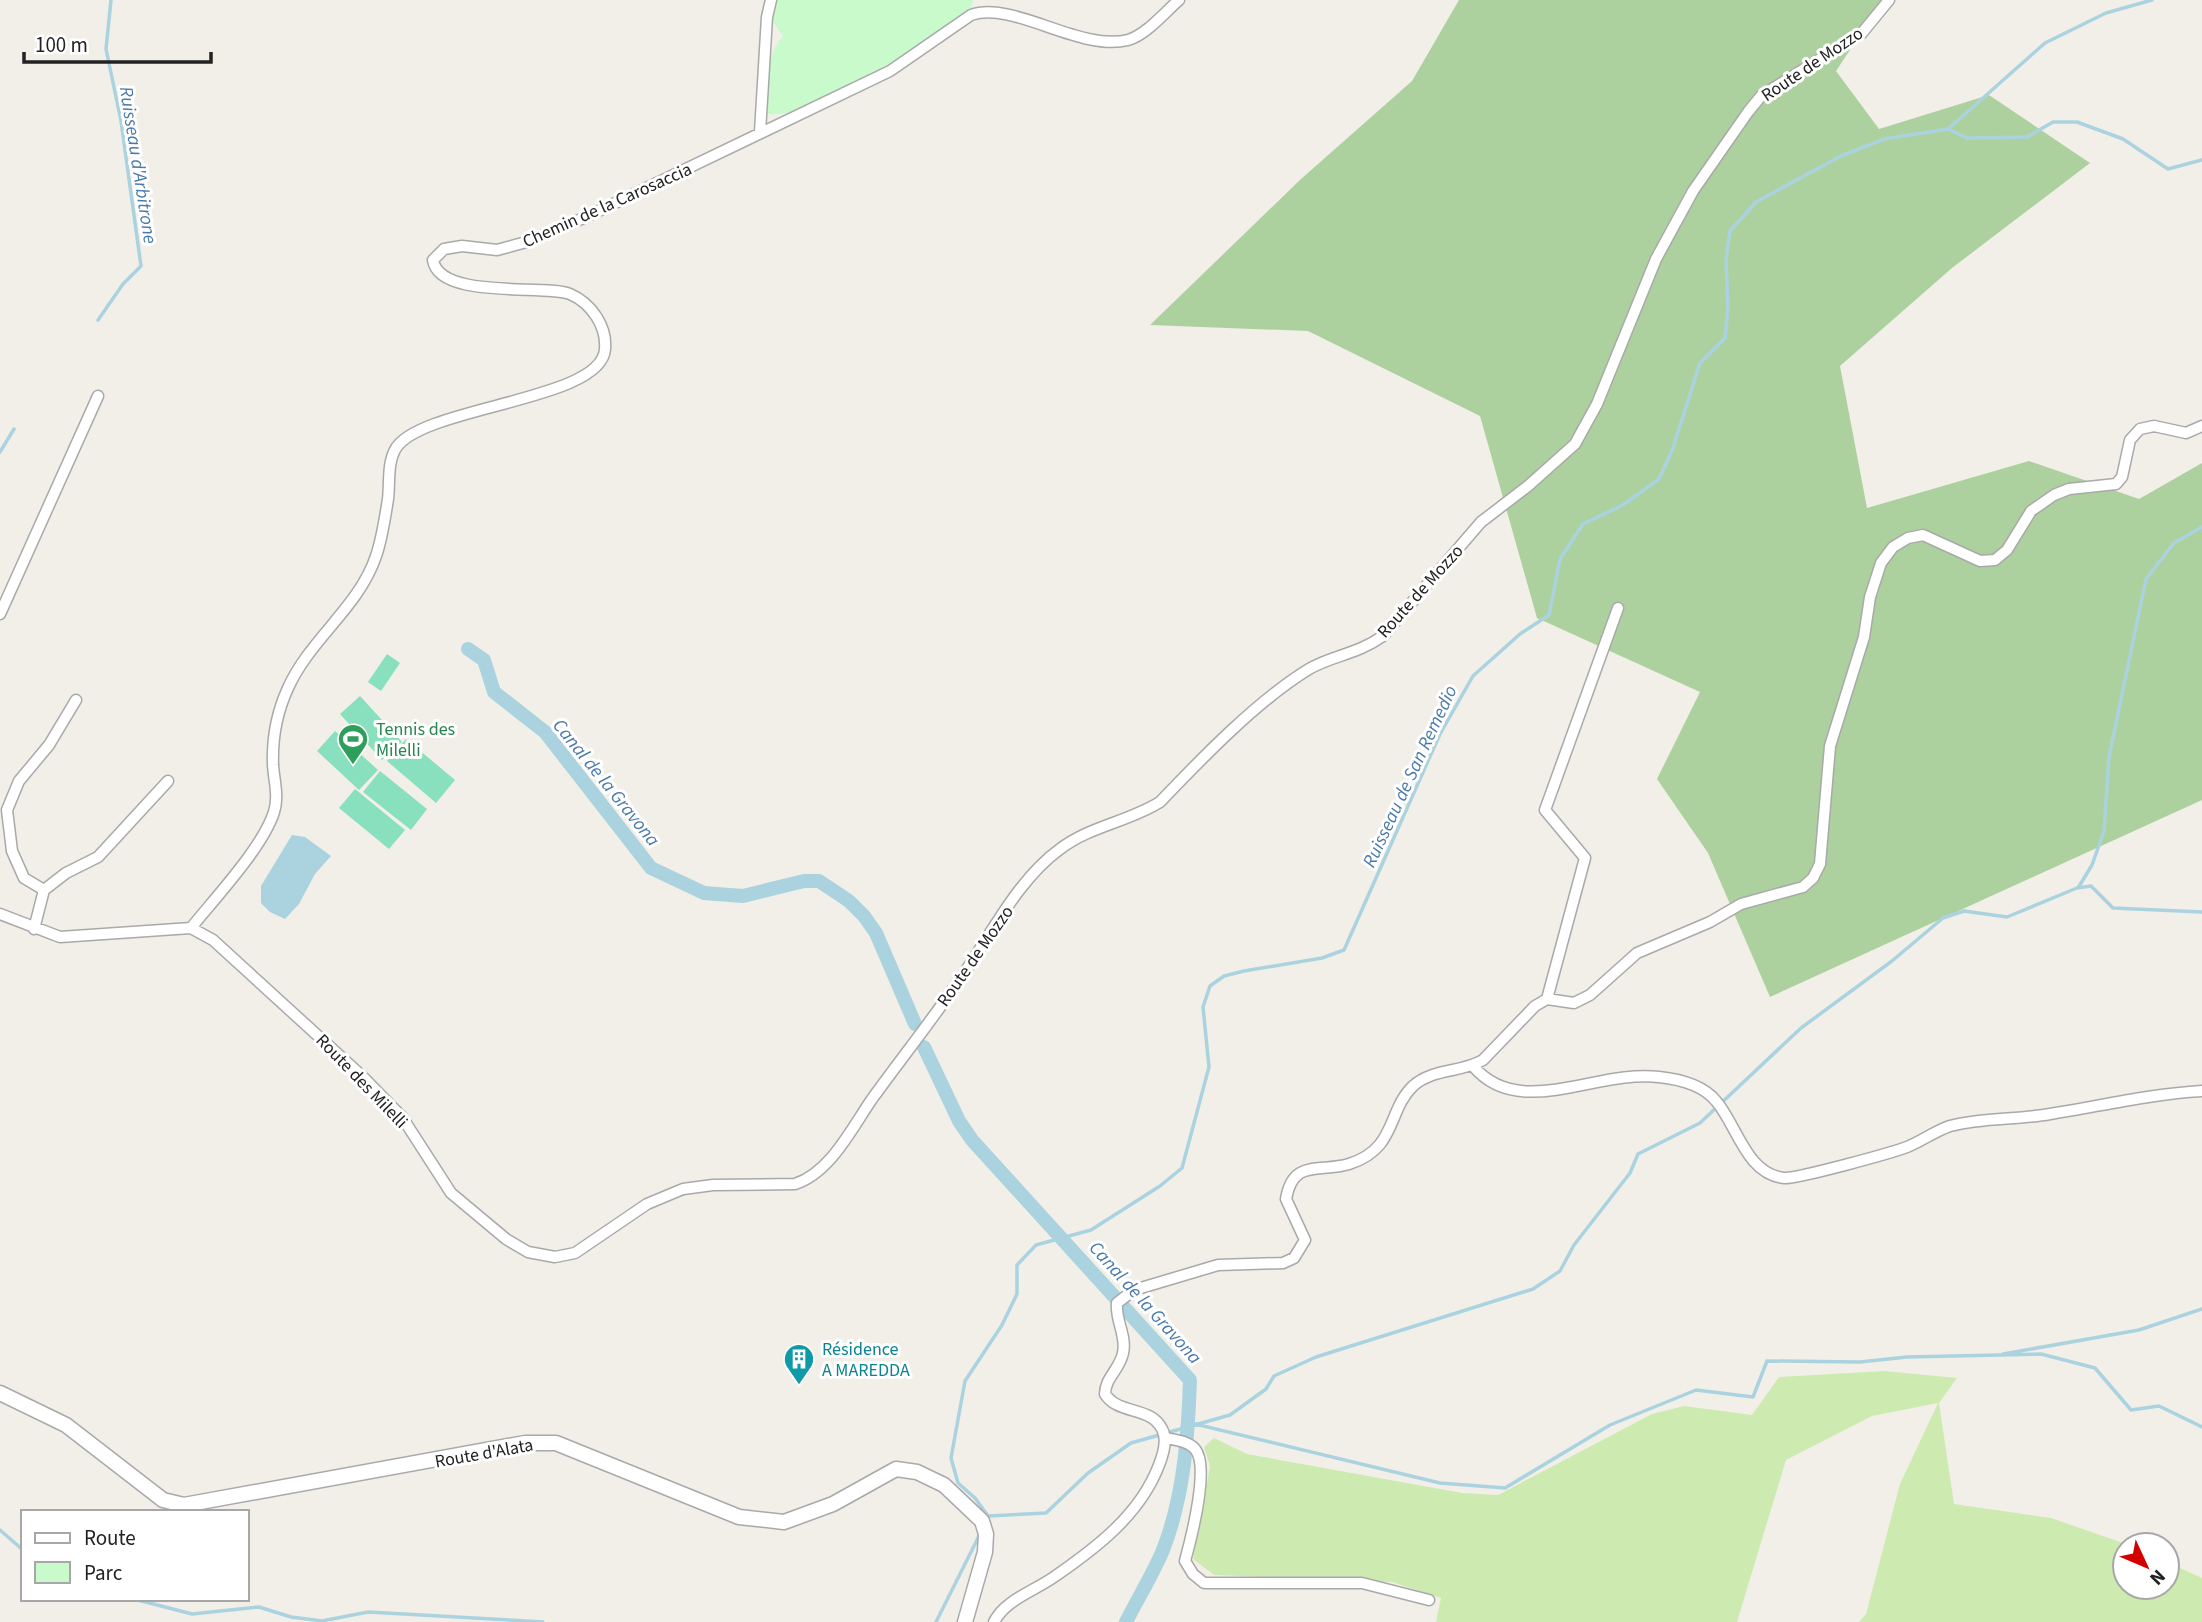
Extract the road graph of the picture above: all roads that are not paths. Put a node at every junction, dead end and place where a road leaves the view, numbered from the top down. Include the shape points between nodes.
1 (771, 0) edge
2 (1178, 0) edge
3 (1889, 0) edge
4 (760, 132) junction
5 (98, 396) dead end
6 (2202, 426) edge
7 (1618, 608) dead end
8 (0, 614) edge
9 (76, 700) dead end
10 (169, 781) dead end
11 (44, 890) junction
12 (0, 914) edge
13 (191, 928) junction
14 (34, 929) junction
15 (1547, 999) junction
16 (1473, 1066) junction
17 (2202, 1091) edge
18 (816, 1173) joint
19 (0, 1393) edge
20 (1163, 1433) junction
21 (1429, 1600) dead end
22 (965, 1622) edge
23 (994, 1622) edge

1 - 4 street
2 - 4 street, Chemin de la Carosaccia via 1136,37 1117,41 1050,30 985,10 890,71
3 - 18 street, Route de Mozzo via 1862,33 1761,96 1748,112 1693,191 1656,259 1597,404 1575,444 1480,522 1383,636 1363,650 1313,667 1287,683 1160,802 1141,814 1074,839 1040,867
4 - 13 street, Chemin de la Carosaccia via 530,242 497,250 444,248 437,254 434,267 443,275 473,285 569,294 592,311 604,329 605,352 597,366 576,380 434,425 408,435 396,448 377,554 369,573 300,662 286,691 273,735 277,793 267,830
5 - 8 street
6 - 15 street via 2186,433 2154,426 2140,429 2130,440 2122,477 2116,484 2054,495 2031,512 2007,550 1995,560 1980,561 1923,535 1894,547 1881,563 1870,597 1864,637 1830,746 1820,864 1812,878 1802,887 1741,904 1637,953 1590,995 1574,1003
7 - 15 street via 1545,810 1585,858
9 - 11 street via 49,745 19,781 7,810 12,851 24,878
10 - 11 street via 98,857
11 - 14 street
12 - 14 street
13 - 14 street via 72,937
13 - 18 street, Route des Milelli via 241,962 363,1077 402,1117 451,1193 506,1240 528,1252 555,1257 575,1253 647,1204 683,1189 795,1184
15 - 16 street
16 - 17 street via 1484,1080 1531,1094 1586,1082 1657,1076 1693,1084 1715,1099 1757,1164 1775,1176 1788,1178 1906,1148 1947,1127 1981,1119 2047,1115 2161,1093
16 - 20 street via 1429,1075 1413,1086 1389,1135 1351,1163 1306,1169 1295,1176 1286,1199 1305,1240 1294,1258 1283,1263 1218,1265 1134,1290 1117,1303 1125,1345 1105,1394 1118,1407 1146,1415
19 - 22 street, Route d'Alata via 66,1425 163,1500 184,1505 524,1443 556,1443 740,1517 784,1522 833,1504 896,1469 917,1472 944,1485 982,1521 985,1552
20 - 21 street via 1193,1446 1201,1457 1199,1496 1185,1561 1204,1583 1363,1583
20 - 23 street via 1155,1475 1137,1507 1053,1578 1006,1606

